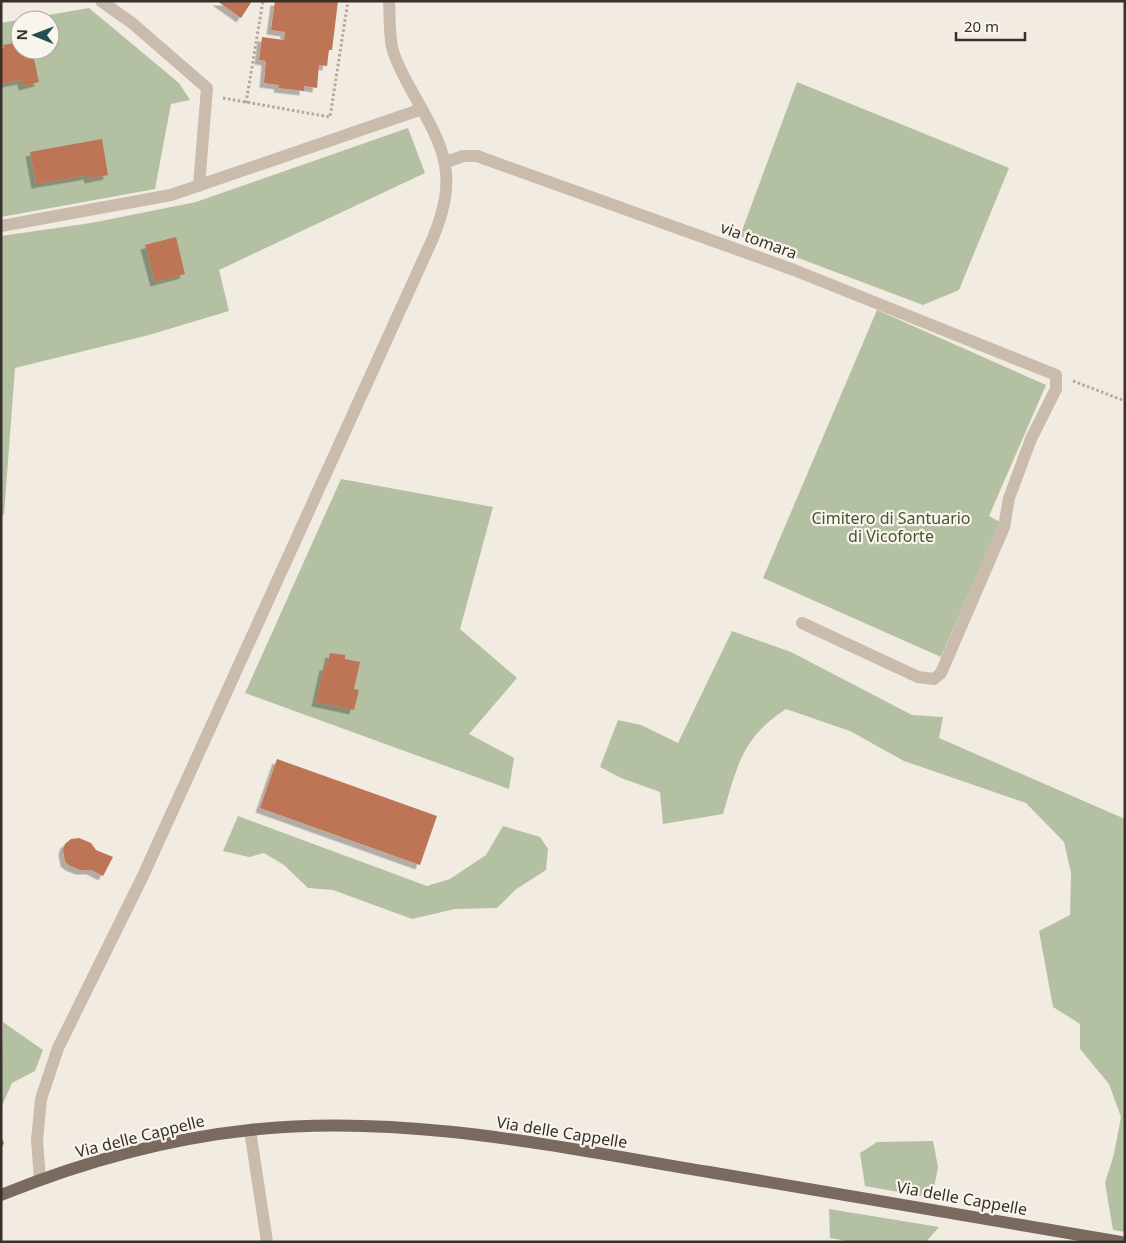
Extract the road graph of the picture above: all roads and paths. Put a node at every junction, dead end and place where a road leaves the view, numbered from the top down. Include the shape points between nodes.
1 (101, 1) edge
2 (263, 1) edge
3 (348, 1) edge
4 (389, 1) edge
5 (207, 88) junction
6 (246, 103) junction
7 (422, 109) junction
8 (446, 162) junction
9 (199, 186) junction
10 (1, 226) edge
11 (1056, 375) junction
12 (1125, 401) edge
13 (802, 623) dead end
14 (250, 1130) junction
15 (40, 1180) junction
16 (1, 1195) edge
17 (267, 1242) edge
18 (1121, 1242) edge

1 - 5 street via 132,23
2 - 6 path
3 - 6 path via 330,117
4 - 7 street via 392,47
5 - 6 path via 225,99
5 - 9 street
7 - 8 street via 440,142
7 - 9 street
8 - 11 street, via tomara via 463,156 477,156 794,270
8 - 15 street via 446,201 433,238 146,869 58,1048 41,1099 37,1140
9 - 10 street via 151,200
11 - 12 path
11 - 13 street via 1056,389 1031,439 1009,498 1004,528 941,673 934,679 918,677
14 - 15 main road, Via delle Cappelle via 157,1145
14 - 17 street
14 - 18 main road, Via delle Cappelle via 338,1126 471,1134
15 - 16 main road, Via delle Cappelle

